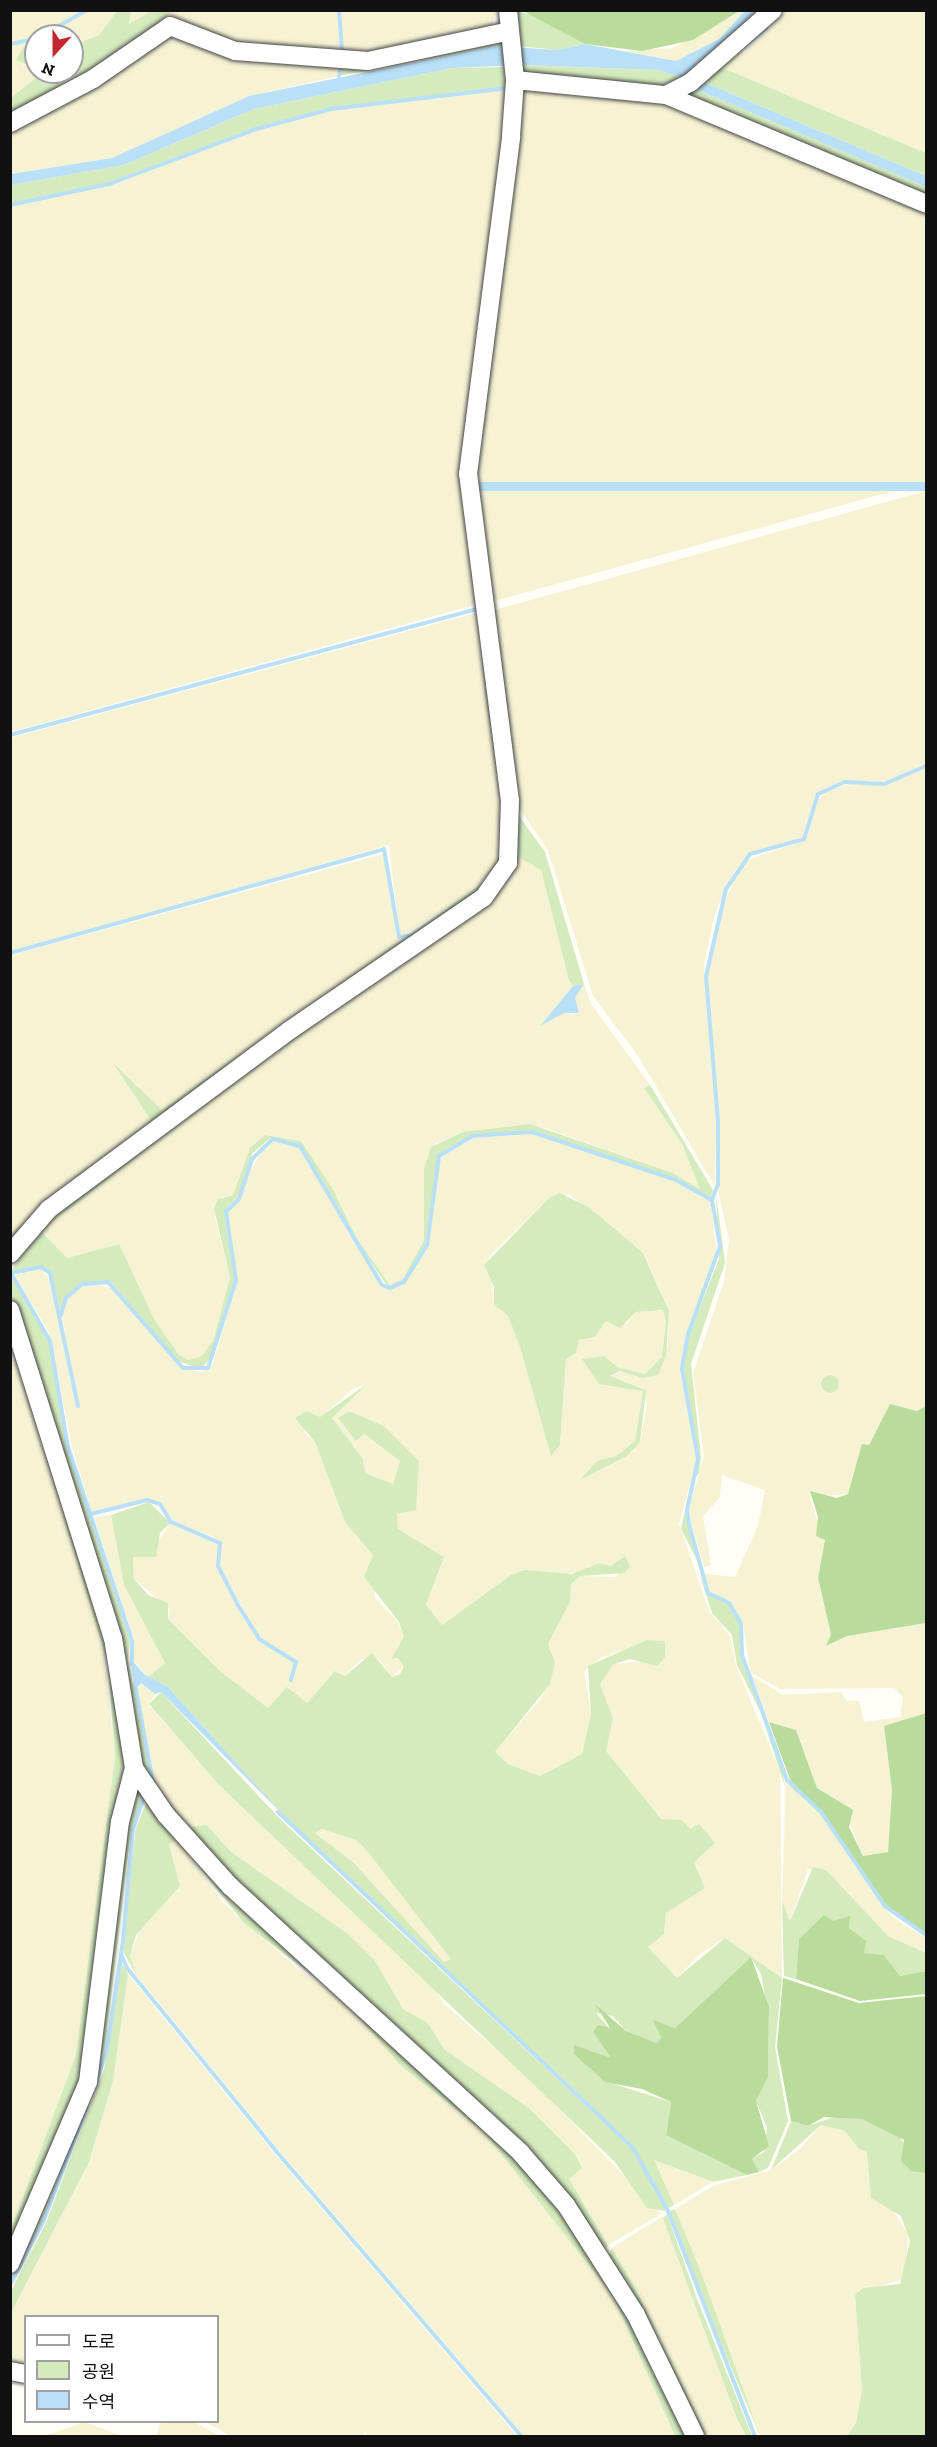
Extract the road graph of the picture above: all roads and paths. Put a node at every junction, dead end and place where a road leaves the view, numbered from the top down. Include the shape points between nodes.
1 (508, 10) edge
2 (773, 10) edge
3 (510, 31) junction
4 (515, 78) junction
5 (666, 95) junction
6 (10, 123) edge
7 (927, 204) edge
8 (10, 1254) edge
9 (10, 1310) edge
10 (134, 1768) junction
11 (10, 2264) edge
12 (695, 2436) edge

1 - 3 street
2 - 5 street via 691,82
3 - 4 street
3 - 6 street via 368,61 235,51 170,26 93,79
4 - 5 street
4 - 8 street via 494,294 468,474 510,801 508,863 484,897 290,1030 49,1209
5 - 7 street
9 - 10 street via 113,1638
10 - 11 street via 120,1822 88,2082
10 - 12 street via 166,1815 230,1886 520,2152 566,2205 636,2314

